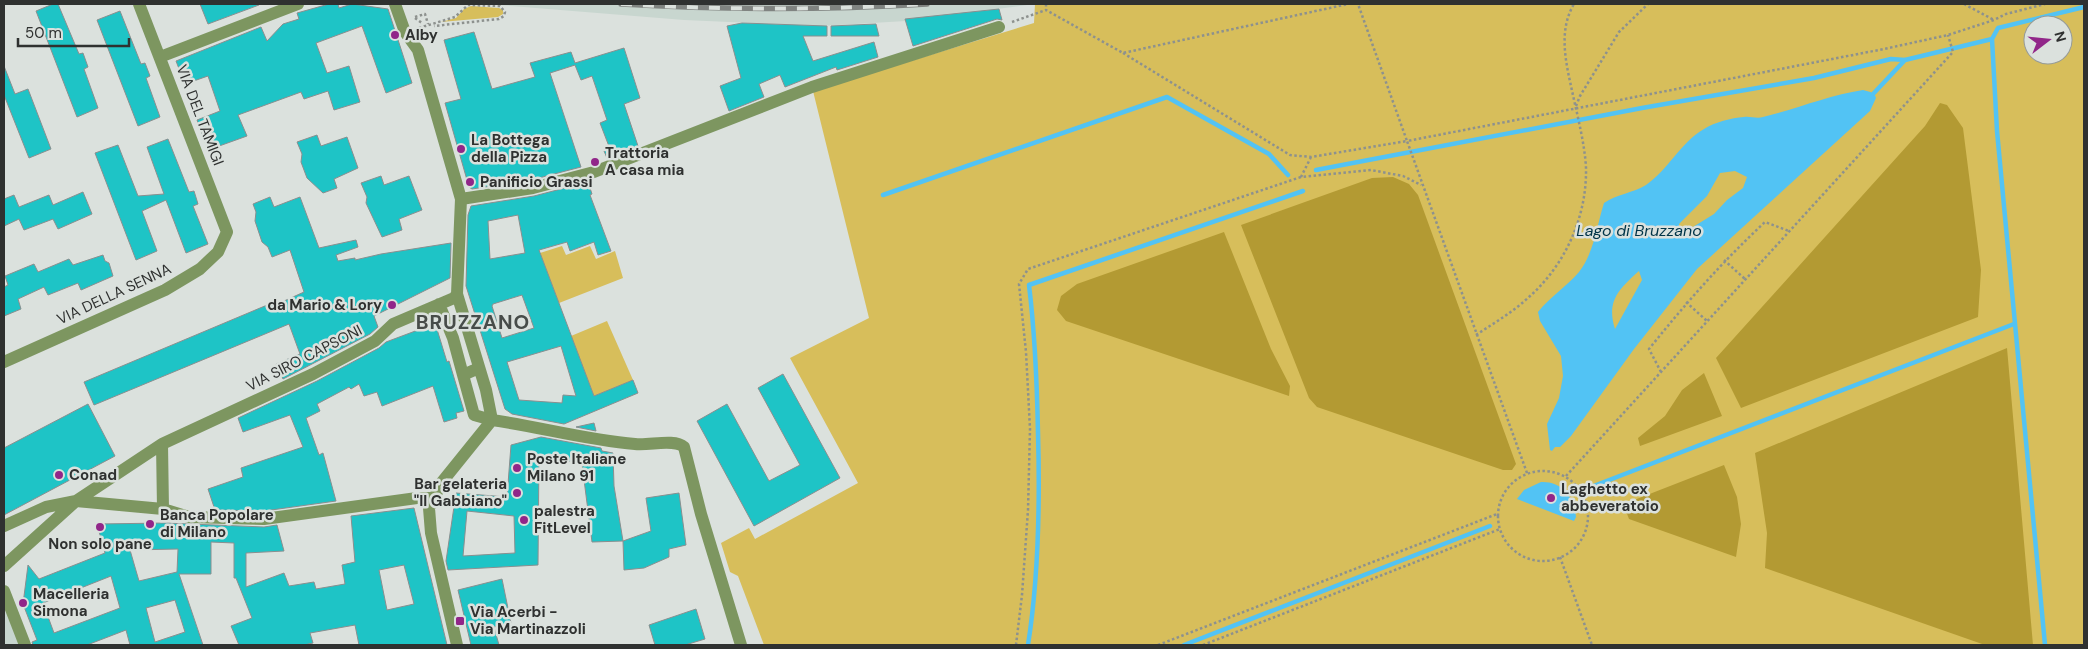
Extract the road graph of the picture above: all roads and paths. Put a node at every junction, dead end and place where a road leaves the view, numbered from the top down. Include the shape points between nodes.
1 (139, 4) edge
2 (298, 4) edge
3 (395, 4) edge
4 (1046, 4) edge
5 (1348, 4) edge
6 (1358, 4) edge
7 (1574, 4) edge
8 (1648, 4) edge
9 (1964, 4) edge
10 (2045, 4) edge
11 (1046, 10) junction
12 (413, 11) dead end
13 (415, 17) junction
14 (1994, 20) junction
15 (422, 23) dead end
16 (428, 24) junction
17 (434, 26) dead end
18 (999, 27) joint
19 (405, 32) junction
20 (1948, 35) junction
21 (1123, 53) junction
22 (160, 57) junction
23 (1576, 108) junction
24 (1407, 141) junction
25 (1311, 157) junction
26 (1301, 177) junction
27 (1422, 186) junction
28 (461, 199) junction
29 (1789, 231) junction
30 (226, 239) joint
31 (1724, 260) junction
32 (1745, 280) junction
33 (457, 294) junction
34 (1686, 302) junction
35 (439, 304) junction
36 (1707, 321) junction
37 (1476, 335) junction
38 (4, 362) edge
39 (479, 368) junction
40 (1661, 372) junction
41 (463, 375) junction
42 (492, 420) junction
43 (162, 444) junction
44 (1527, 473) junction
45 (1566, 476) junction
46 (433, 498) junction
47 (76, 501) junction
48 (164, 510) junction
49 (1497, 514) junction
50 (4, 526) edge
51 (1500, 529) junction
52 (1560, 557) junction
53 (4, 566) edge
54 (4, 591) edge
55 (25, 645) edge
56 (457, 645) edge
57 (741, 645) edge
58 (1016, 645) edge
59 (1158, 645) edge
60 (1203, 645) edge
61 (1592, 645) edge

1 - 22 street, VIA DEL TAMIGI
2 - 22 street
3 - 19 street
4 - 11 path
5 - 21 path
6 - 24 path
7 - 23 path via 1564,42
8 - 23 path via 1619,32
9 - 14 path
10 - 14 path
11 - 18 path
11 - 21 path
12 - 13 path
13 - 15 path
13 - 16 path via 425,14
14 - 20 path
16 - 17 path via 455,17 465,6 472,4 500,6 506,12 499,19
16 - 19 path
18 - 28 street via 812,87 594,172 533,188
19 - 28 street via 418,50
20 - 23 path
20 - 29 path via 1953,52
21 - 25 path via 1290,155
22 - 30 street, VIA DEL TAMIGI via 227,232
23 - 24 path
23 - 37 path via 1586,167 1585,196 1576,229 1546,280 1529,297
24 - 25 path
24 - 27 path
25 - 26 path
26 - 27 path via 1371,170 1403,176
26 - 58 path via 1028,269 1019,284 1030,429 1028,510
27 - 37 path
28 - 33 street
29 - 31 path via 1765,222
29 - 32 path
30 - 38 street, VIA DELLA SENNA via 200,269 165,290
31 - 32 path
31 - 34 path
32 - 36 path
33 - 35 street, VIA SIRO CAPSONI
33 - 39 street
34 - 36 path
34 - 40 path via 1649,349
35 - 41 street
35 - 43 street, VIA SIRO CAPSONI via 393,324 374,340 313,374
36 - 40 path
37 - 44 path
39 - 41 street
39 - 42 street
40 - 45 path
41 - 42 street via 474,415
42 - 46 street
42 - 57 street via 625,444 676,442 684,447 700,514
43 - 47 street, VIA SIRO CAPSONI
43 - 48 street
44 - 45 path via 1549,470
44 - 49 path via 1506,491
45 - 52 path via 1586,501 1588,520 1577,546
46 - 48 street via 264,519 190,516
46 - 56 street via 429,508 431,533
47 - 48 street
47 - 50 street via 46,507
47 - 53 street
49 - 51 path
49 - 59 path
51 - 52 path via 1505,540 1519,554 1537,560
51 - 60 path
52 - 61 path
54 - 55 street

